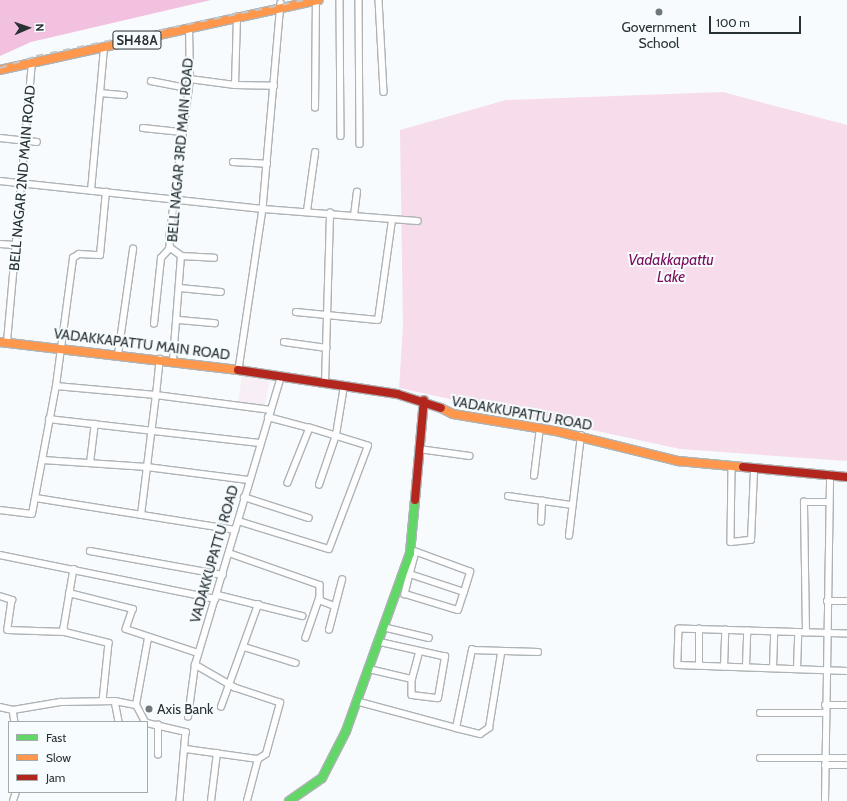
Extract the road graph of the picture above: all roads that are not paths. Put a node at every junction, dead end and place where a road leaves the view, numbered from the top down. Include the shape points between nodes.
1 (294, 0) edge
2 (317, 0) edge
3 (340, 0) edge
4 (359, 0) edge
5 (379, 0) edge
6 (278, 6) junction
7 (237, 17) junction
8 (189, 29) junction
9 (104, 48) junction
10 (32, 61) junction
11 (0, 70) edge
12 (190, 80) junction
13 (151, 81) dead end
14 (235, 85) junction
15 (274, 86) junction
16 (188, 88) junction
17 (384, 92) dead end
18 (100, 93) junction
19 (124, 95) dead end
20 (315, 108) dead end
21 (143, 128) dead end
22 (182, 132) junction
23 (341, 136) dead end
24 (0, 138) edge
25 (26, 141) junction
26 (37, 142) dead end
27 (360, 144) dead end
28 (315, 153) dead end
29 (233, 162) dead end
30 (267, 164) junction
31 (0, 182) edge
32 (22, 183) junction
33 (91, 191) junction
34 (106, 192) junction
35 (357, 192) dead end
36 (174, 201) junction
37 (263, 209) junction
38 (307, 211) junction
39 (330, 213) junction
40 (354, 216) junction
41 (392, 220) junction
42 (418, 220) dead end
43 (0, 244) edge
44 (15, 245) junction
45 (170, 248) junction
46 (133, 249) dead end
47 (182, 256) junction
48 (214, 258) dead end
49 (180, 288) junction
50 (221, 292) dead end
51 (296, 312) dead end
52 (327, 317) junction
53 (179, 320) junction
54 (215, 323) dead end
55 (154, 324) dead end
56 (4, 342) edge
57 (284, 342) dead end
58 (62, 348) junction
59 (327, 348) junction
60 (118, 355) junction
61 (160, 359) junction
62 (173, 360) junction
63 (239, 370) junction
64 (280, 379) junction
65 (325, 384) junction
66 (56, 386) junction
67 (344, 386) junction
68 (156, 395) junction
69 (424, 400) junction
70 (271, 410) junction
71 (268, 417) junction
72 (49, 419) junction
73 (95, 424) junction
74 (310, 428) junction
75 (540, 428) junction
76 (151, 429) junction
77 (336, 435) junction
78 (581, 436) junction
79 (259, 443) junction
80 (419, 449) junction
81 (470, 456) dead end
82 (43, 460) junction
83 (90, 463) junction
84 (147, 467) junction
85 (732, 468) junction
86 (754, 470) junction
87 (830, 475) junction
88 (534, 476) dead end
89 (847, 477) edge
90 (248, 480) junction
91 (288, 483) dead end
92 (319, 484) dead end
93 (508, 496) dead end
94 (244, 497) junction
95 (36, 498) junction
96 (542, 501) junction
97 (829, 502) junction
98 (572, 505) junction
99 (0, 510) edge
100 (141, 515) junction
101 (309, 518) dead end
102 (238, 521) junction
103 (541, 522) dead end
104 (235, 530) junction
105 (569, 536) dead end
106 (90, 551) dead end
107 (414, 552) junction
108 (229, 553) junction
109 (0, 555) edge
110 (74, 569) junction
111 (406, 572) junction
112 (223, 575) junction
113 (342, 580) dead end
114 (396, 592) junction
115 (464, 592) junction
116 (69, 593) junction
117 (405, 594) junction
118 (0, 596) edge
119 (217, 597) junction
120 (320, 600) junction
121 (827, 601) junction
122 (847, 601) edge
123 (258, 605) junction
124 (335, 606) junction
125 (302, 616) dead end
126 (383, 627) junction
127 (699, 629) junction
128 (329, 630) dead end
129 (725, 630) junction
130 (747, 631) junction
131 (65, 632) junction
132 (774, 632) junction
133 (798, 633) junction
134 (806, 633) junction
135 (827, 634) junction
136 (847, 634) edge
137 (148, 638) junction
138 (306, 638) dead end
139 (429, 638) dead end
140 (378, 642) junction
141 (244, 647) junction
142 (419, 652) junction
143 (538, 652) dead end
144 (198, 653) junction
145 (501, 654) junction
146 (194, 664) junction
147 (296, 664) dead end
148 (699, 666) junction
149 (724, 667) junction
150 (746, 667) junction
151 (773, 668) junction
152 (369, 669) junction
153 (798, 669) junction
154 (825, 670) junction
155 (847, 671) edge
156 (412, 679) junction
157 (230, 685) junction
158 (356, 700) junction
159 (103, 701) junction
160 (116, 701) junction
161 (136, 704) junction
162 (824, 705) junction
163 (847, 705) edge
164 (0, 707) edge
165 (221, 707) dead end
166 (13, 710) junction
167 (760, 713) dead end
168 (824, 713) junction
169 (188, 717) dead end
170 (15, 721) edge
171 (119, 721) edge
172 (145, 721) edge
173 (148, 723) edge
174 (158, 725) junction
175 (456, 728) junction
176 (186, 748) junction
177 (217, 753) junction
178 (158, 755) dead end
179 (760, 758) dead end
180 (847, 758) edge
181 (258, 759) junction
182 (825, 761) junction
183 (847, 765) edge
184 (180, 801) edge
185 (211, 801) edge
186 (248, 801) edge
187 (289, 801) edge
188 (825, 801) edge

1 - 6 street, SH48A
2 - 6 street, SH48A
2 - 20 street
3 - 23 street
4 - 27 street
5 - 17 street
6 - 7 street, SH48A
6 - 15 street
7 - 8 street, SH48A
7 - 14 street
8 - 9 street, SH48A
8 - 12 street, BELL NAGAR 3RD MAIN ROAD
9 - 10 street, SH48A
9 - 18 street
10 - 11 street, SH48A
10 - 25 street, BELL NAGAR 2ND MAIN ROAD
12 - 14 street
12 - 16 street, BELL NAGAR 3RD MAIN ROAD
13 - 16 street
14 - 15 street
15 - 30 street
16 - 22 street, BELL NAGAR 3RD MAIN ROAD
18 - 19 street
18 - 33 street
21 - 22 street
22 - 36 street, BELL NAGAR 3RD MAIN ROAD
24 - 25 street
25 - 26 street
25 - 32 street, BELL NAGAR 2ND MAIN ROAD
28 - 38 street
29 - 30 street
30 - 37 street
31 - 32 street
32 - 33 street
32 - 44 street, BELL NAGAR 2ND MAIN ROAD
33 - 34 street
34 - 36 street
34 - 58 street via 100,255 80,254 73,258
35 - 40 street
36 - 37 street
36 - 45 street, BELL NAGAR 3RD MAIN ROAD
37 - 38 street
37 - 63 street
38 - 39 street
39 - 40 street
39 - 52 street
40 - 41 street
41 - 42 street
41 - 52 street via 378,320
43 - 44 street
44 - 56 street, BELL NAGAR 2ND MAIN ROAD
45 - 47 street, BELL NAGAR 3RD MAIN ROAD
45 - 55 street via 161,258
46 - 60 street
47 - 48 street
47 - 49 street, BELL NAGAR 3RD MAIN ROAD
49 - 50 street
49 - 53 street, BELL NAGAR 3RD MAIN ROAD
51 - 52 street
52 - 59 street
53 - 54 street
53 - 62 street, BELL NAGAR 3RD MAIN ROAD
56 - 58 street, VADAKKAPATTU MAIN ROAD
57 - 59 street
58 - 60 street, VADAKKAPATTU MAIN ROAD
58 - 66 street
59 - 65 street
60 - 61 street, VADAKKAPATTU MAIN ROAD
61 - 62 street, VADAKKAPATTU MAIN ROAD
61 - 68 street
62 - 63 street, VADAKKAPATTU MAIN ROAD
63 - 64 street, VADAKKAPATTU MAIN ROAD
64 - 65 street, VADAKKUPATTU ROAD
64 - 70 street, VADAKKUPATTU ROAD
65 - 67 street, VADAKKUPATTU ROAD
66 - 68 street
66 - 72 street
67 - 69 street, VADAKKUPATTU ROAD
67 - 77 street
68 - 70 street
68 - 76 street
69 - 75 street, VADAKKUPATTU ROAD via 453,414
69 - 80 street
70 - 71 street, VADAKKUPATTU ROAD
71 - 74 street
71 - 79 street, VADAKKUPATTU ROAD
72 - 73 street
72 - 82 street
73 - 76 street
73 - 83 street
74 - 77 street
74 - 91 street
75 - 78 street, VADAKKUPATTU ROAD
75 - 88 street
76 - 79 street
76 - 84 street
77 - 92 street
77 - 102 street via 365,442 368,450 333,546 323,550
78 - 85 street, VADAKKUPATTU ROAD via 678,461
78 - 98 street
79 - 90 street, VADAKKUPATTU ROAD
80 - 81 street
80 - 107 street
82 - 83 street
82 - 95 street
83 - 84 street
84 - 90 street
84 - 100 street
85 - 86 street, VADAKKUPATTU ROAD
85 - 86 street via 731,542 751,540
86 - 87 street, VADAKKUPATTU ROAD
87 - 89 street, VADAKKUPATTU ROAD
87 - 97 street
90 - 94 street, VADAKKUPATTU ROAD
93 - 96 street
94 - 101 street
94 - 102 street, VADAKKUPATTU ROAD
95 - 99 street via 32,514 27,516
95 - 100 street
96 - 98 street
96 - 103 street
97 - 121 street
97 - 134 street via 804,502
98 - 105 street
100 - 104 street
102 - 104 street, VADAKKUPATTU ROAD
104 - 108 street, VADAKKUPATTU ROAD
106 - 112 street
107 - 111 street
107 - 115 street via 470,572
108 - 112 street, VADAKKUPATTU ROAD
108 - 120 street via 317,583 322,590
109 - 110 street
110 - 116 street
110 - 119 street
111 - 114 street
111 - 115 street
111 - 117 street
112 - 119 street, VADAKKUPATTU ROAD
113 - 124 street
114 - 117 street
114 - 126 street
115 - 117 street via 458,610
116 - 131 street
116 - 137 street via 132,609 126,629
118 - 131 street via 12,600 8,630
119 - 123 street
119 - 144 street, VADAKKUPATTU ROAD
120 - 124 street
120 - 138 street
121 - 122 street
121 - 135 street
123 - 125 street
123 - 141 street
124 - 128 street
126 - 139 street
126 - 140 street
127 - 129 street
127 - 148 street
127 - 148 street via 680,628 678,665
129 - 130 street
129 - 149 street
130 - 132 street
130 - 150 street
131 - 159 street via 109,643
132 - 133 street
132 - 151 street
133 - 134 street
133 - 153 street
134 - 135 street
135 - 136 street
135 - 154 street
137 - 144 street
137 - 161 street
140 - 142 street
140 - 152 street
141 - 147 street
141 - 157 street
142 - 156 street
142 - 156 street via 446,660 438,698 410,694
143 - 145 street
144 - 146 street, VADAKKUPATTU ROAD
145 - 175 street via 472,650
145 - 175 street via 489,728 480,734
146 - 157 street
146 - 169 street, VADAKKUPATTU ROAD
148 - 149 street
149 - 150 street
150 - 151 street
151 - 153 street
152 - 156 street
152 - 158 street
153 - 154 street
154 - 155 street
154 - 162 street
157 - 165 street
157 - 181 street via 280,703 266,754
158 - 175 street
158 - 187 street via 346,731 322,778
159 - 160 street
159 - 166 street via 61,702
160 - 161 street
160 - 171 street
161 - 172 street
162 - 163 street
162 - 168 street
164 - 166 street
166 - 170 street
167 - 168 street
168 - 182 street
173 - 174 street
174 - 176 street via 186,732
174 - 178 street
176 - 177 street
176 - 184 street
177 - 181 street
177 - 185 street
179 - 182 street
180 - 182 street
181 - 186 street
182 - 183 street
182 - 188 street

